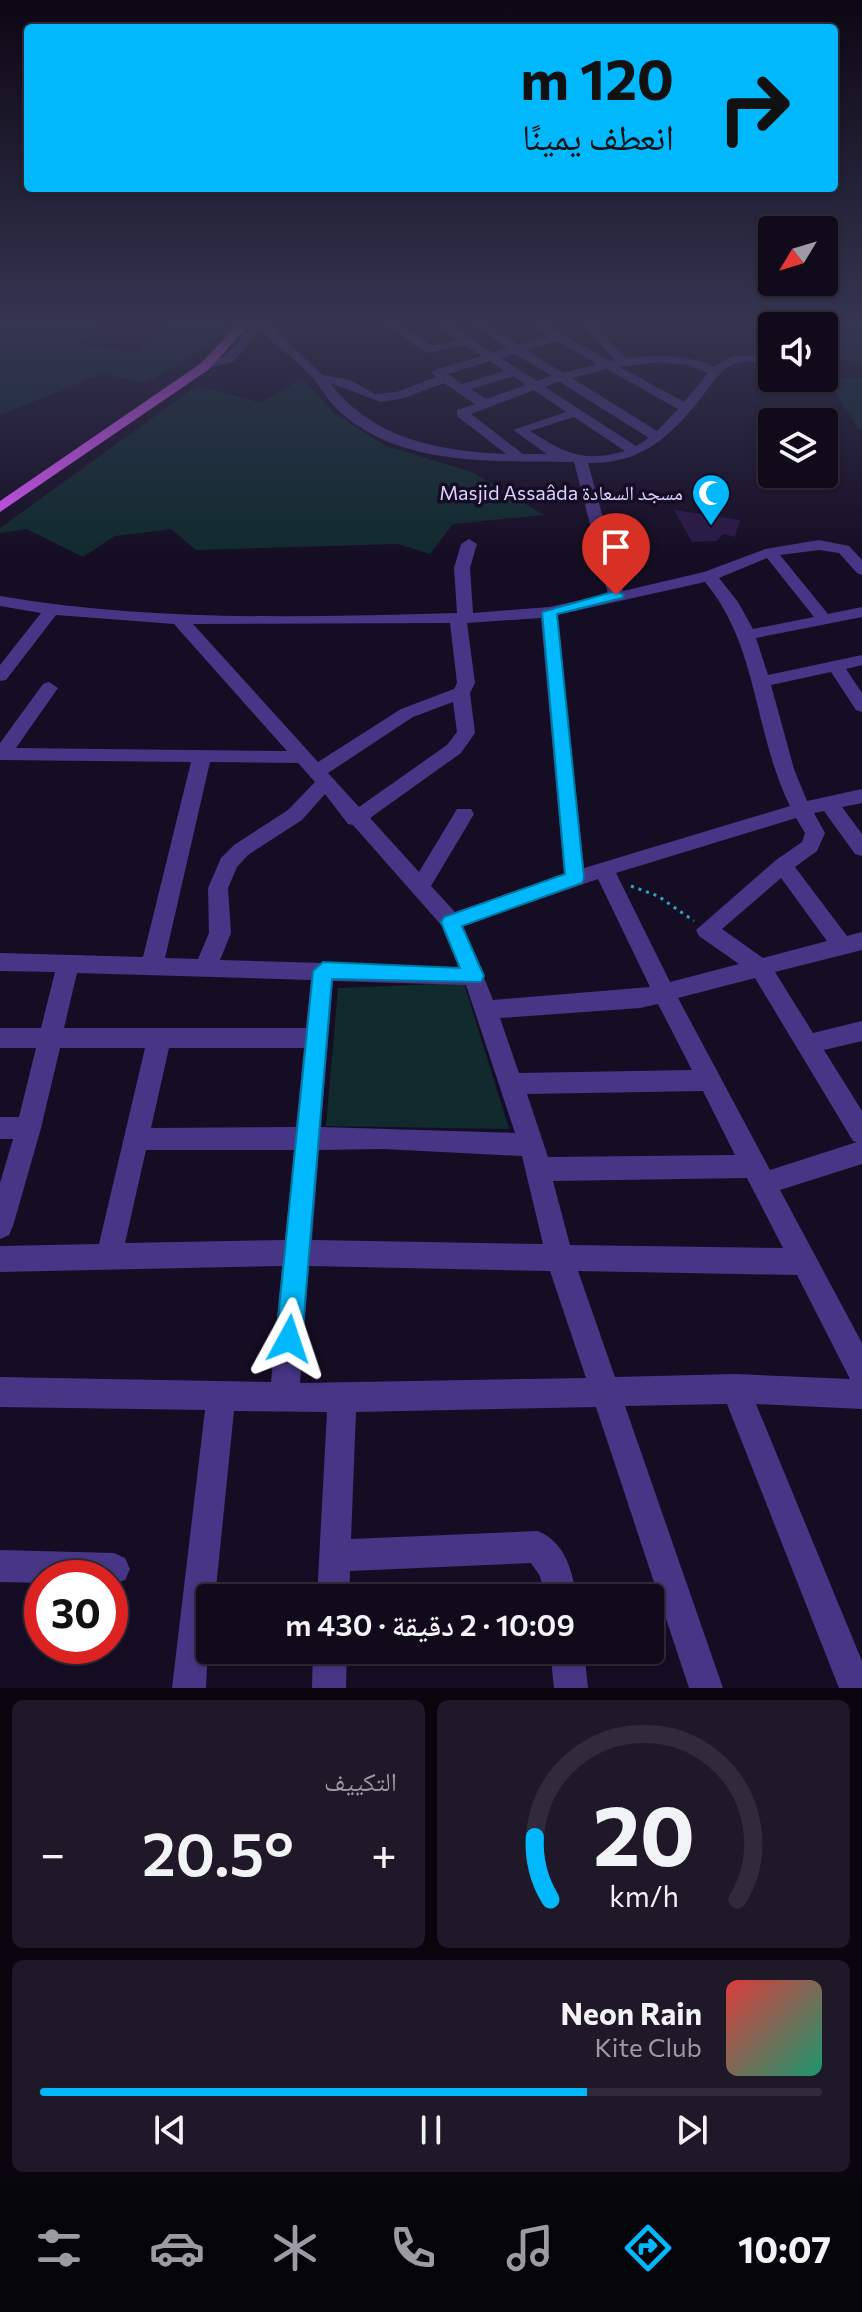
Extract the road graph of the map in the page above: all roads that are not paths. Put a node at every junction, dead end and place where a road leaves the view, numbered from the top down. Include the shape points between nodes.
1 (155, 401) edge
2 (336, 401) edge
3 (494, 401) edge
4 (557, 401) edge
5 (599, 401) edge
6 (674, 401) edge
7 (691, 401) edge
8 (490, 402) junction
9 (685, 408) junction
10 (509, 409) dead end
11 (575, 413) junction
12 (521, 417) dead end
13 (533, 426) junction
14 (657, 437) junction
15 (636, 452) junction
16 (562, 458) junction
17 (521, 459) junction
18 (580, 459) junction
19 (0, 508) edge
20 (469, 544) dead end
21 (770, 552) junction
22 (862, 570) edge
23 (709, 576) junction
24 (616, 595) junction
25 (0, 601) edge
26 (51, 611) junction
27 (549, 612) junction
28 (862, 612) edge
29 (462, 618) junction
30 (824, 619) junction
31 (180, 620) junction
32 (748, 635) junction
33 (862, 660) edge
34 (835, 666) junction
35 (2, 670) edge
36 (760, 682) junction
37 (49, 688) dead end
38 (461, 693) junction
39 (862, 706) edge
40 (1, 754) edge
41 (202, 756) junction
42 (299, 757) junction
43 (319, 778) junction
44 (862, 796) edge
45 (828, 803) junction
46 (798, 810) junction
47 (464, 814) dead end
48 (355, 819) junction
49 (862, 849) edge
50 (783, 865) junction
51 (607, 876) junction
52 (575, 878) junction
53 (420, 888) junction
54 (451, 922) junction
55 (852, 944) edge
56 (0, 962) edge
57 (68, 963) junction
58 (152, 966) junction
59 (206, 967) junction
60 (761, 968) junction
61 (323, 971) junction
62 (474, 976) junction
63 (664, 993) junction
64 (484, 1010) junction
65 (862, 1031) edge
66 (0, 1038) edge
67 (51, 1038) junction
68 (317, 1038) junction
69 (159, 1039) junction
70 (809, 1044) junction
71 (711, 1080) junction
72 (512, 1084) junction
73 (0, 1128) edge
74 (29, 1128) junction
75 (862, 1133) edge
76 (308, 1138) junction
77 (138, 1139) junction
78 (862, 1152) edge
79 (535, 1157) junction
80 (760, 1175) junction
81 (0, 1226) edge
82 (297, 1253) junction
83 (559, 1256) junction
84 (109, 1257) junction
85 (0, 1259) edge
86 (806, 1262) junction
87 (862, 1372) edge
88 (736, 1390) junction
89 (0, 1392) edge
90 (605, 1394) junction
91 (862, 1394) edge
92 (221, 1395) junction
93 (284, 1396) junction
94 (342, 1398) junction
95 (335, 1556) junction
96 (0, 1566) edge
97 (24, 1567) edge
98 (334, 1584) edge
99 (558, 1584) edge
100 (330, 1664) edge
101 (568, 1664) edge
102 (189, 1688) edge
103 (329, 1688) edge
104 (571, 1688) edge
105 (706, 1688) edge
106 (856, 1688) edge

1 - 19 main road
2 - 17 street via 375,430 464,457
3 - 8 street
4 - 11 street
5 - 14 street
6 - 9 street
7 - 9 street
8 - 10 street
8 - 17 street via 462,413
9 - 14 street
11 - 13 street
11 - 15 street
12 - 13 street
13 - 16 street via 520,430
14 - 15 street
15 - 18 street via 615,459
16 - 17 street
16 - 18 street
18 - 24 street
20 - 29 street via 462,568
21 - 22 street via 837,547
21 - 23 street
21 - 30 street
23 - 24 street
23 - 32 street via 738,610
24 - 27 street
25 - 26 street
26 - 31 street
26 - 35 street
27 - 29 street
27 - 52 street
28 - 30 street
29 - 31 street
29 - 38 street via 466,683
30 - 32 street
31 - 42 street
32 - 36 street
33 - 34 street
34 - 36 street
34 - 39 street
36 - 46 street
37 - 40 street
38 - 43 street via 407,713
38 - 48 street via 466,733 454,749
40 - 41 street
41 - 42 street
41 - 58 street
42 - 43 street
43 - 48 street
43 - 59 street via 295,815 228,863 218,888 220,933
44 - 45 street
45 - 46 street
45 - 49 street
46 - 50 street via 815,837
46 - 51 street
47 - 53 street
48 - 53 street
50 - 55 street
50 - 60 street via 707,930
51 - 52 street
51 - 63 street
52 - 54 street
53 - 54 street
54 - 62 street
55 - 60 street
56 - 57 street
57 - 58 street
57 - 67 street
58 - 59 street
59 - 61 street
60 - 63 street
60 - 70 street
61 - 62 street
61 - 68 street
62 - 64 street
63 - 64 street
63 - 71 street
64 - 72 street
65 - 70 street
66 - 67 street
67 - 69 street
67 - 74 street
68 - 69 street
68 - 76 street
69 - 77 street
70 - 75 street
71 - 72 street
71 - 80 street
72 - 79 street
73 - 74 street
74 - 81 street
76 - 77 street
76 - 79 street
76 - 82 street
77 - 84 street
78 - 80 street
79 - 80 street
79 - 83 street
80 - 86 street
82 - 83 street
82 - 84 street
82 - 93 street
83 - 86 street
83 - 90 street
84 - 85 street
86 - 87 street
88 - 90 street
88 - 91 street
88 - 106 street
89 - 92 street
90 - 94 street
90 - 105 street
92 - 93 street
92 - 102 street
93 - 94 street
94 - 95 street
95 - 98 street
95 - 99 street via 538,1547 555,1569
96 - 97 street
100 - 103 street
101 - 104 street

